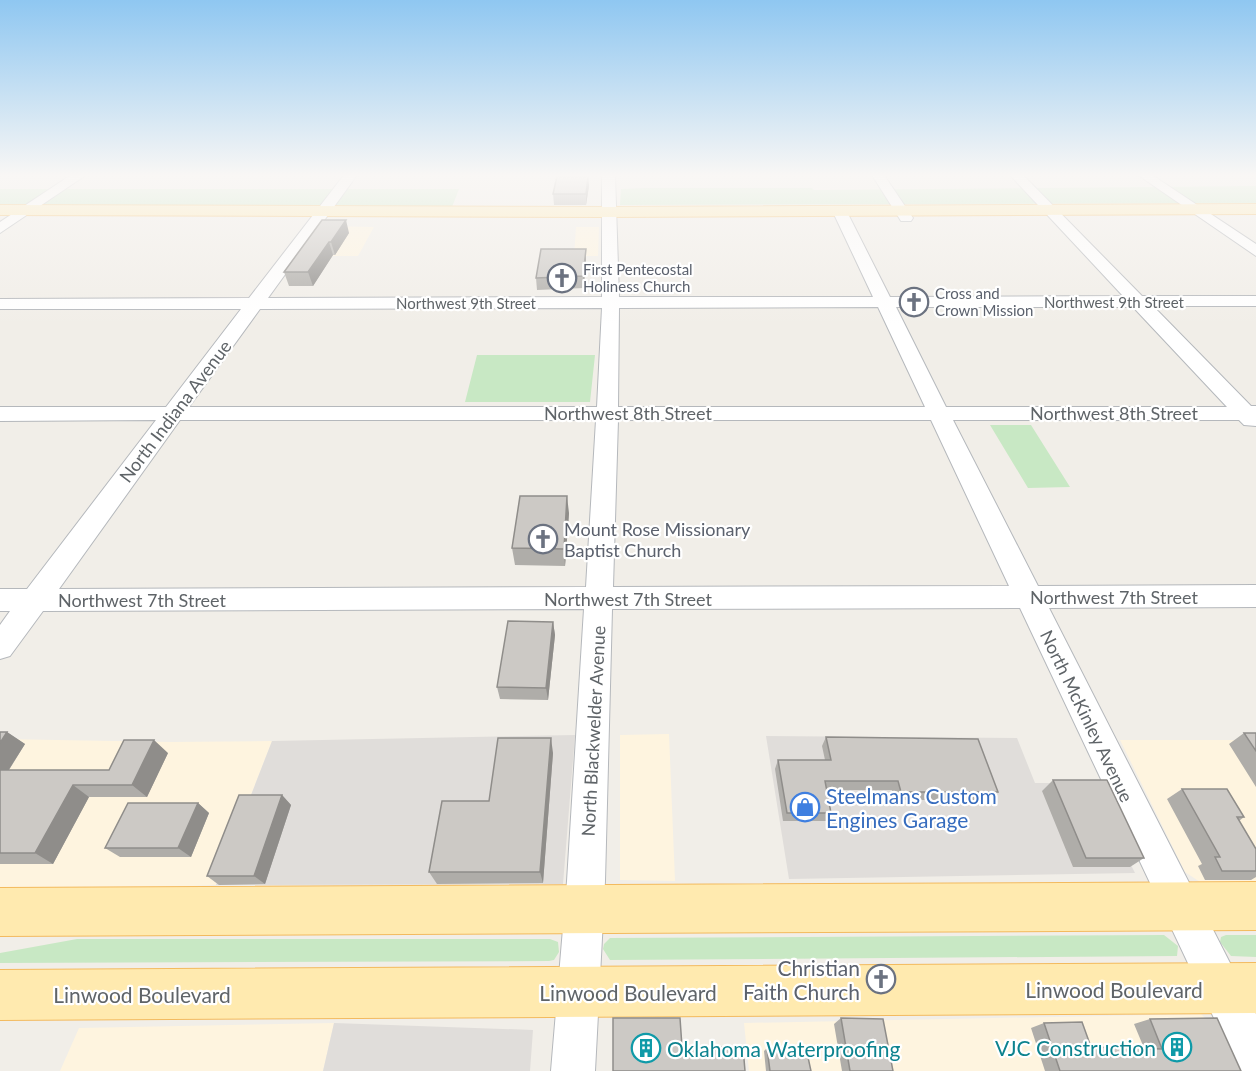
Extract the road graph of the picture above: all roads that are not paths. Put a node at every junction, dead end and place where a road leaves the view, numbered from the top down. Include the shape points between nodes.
1 (312, 225) edge
2 (607, 225) edge
3 (847, 225) edge
4 (1063, 225) edge
5 (1218, 225) edge
6 (1256, 251) edge
7 (1256, 301) edge
8 (886, 302) junction
9 (1137, 302) junction
10 (255, 303) junction
11 (611, 303) junction
12 (0, 304) edge
13 (607, 413) junction
14 (939, 413) junction
15 (0, 414) edge
16 (173, 415) junction
17 (1252, 417) edge
18 (1256, 596) edge
19 (1029, 597) junction
20 (600, 599) junction
21 (0, 600) edge
22 (35, 600) junction
23 (0, 647) edge
24 (1256, 906) edge
25 (1181, 907) junction
26 (583, 909) junction
27 (0, 912) edge
28 (1238, 988) edge
29 (578, 992) junction
30 (0, 994) edge
31 (1256, 1060) edge
32 (573, 1071) edge

1 - 10 street, North Indiana Avenue
2 - 11 street, North Blackwelder Avenue
3 - 8 street, North McKinley Avenue
4 - 9 street
5 - 6 street
7 - 9 street, Northwest 9th Street
8 - 9 street, Northwest 9th Street
8 - 11 street, Northwest 9th Street
8 - 14 street, North McKinley Avenue
9 - 17 street
10 - 11 street, Northwest 9th Street
10 - 12 street, Northwest 9th Street
10 - 16 street, North Indiana Avenue
11 - 13 street, North Blackwelder Avenue
13 - 14 street, Northwest 8th Street
13 - 16 street, Northwest 8th Street
13 - 20 street, North Blackwelder Avenue
14 - 17 street, Northwest 8th Street
14 - 19 street, North McKinley Avenue
15 - 16 street, Northwest 8th Street
16 - 22 street, North Indiana Avenue
18 - 19 street, Northwest 7th Street
19 - 20 street, Northwest 7th Street
19 - 25 street, North McKinley Avenue
20 - 22 street, Northwest 7th Street
20 - 26 street, North Blackwelder Avenue
21 - 22 street, Northwest 7th Street
22 - 23 street, North Indiana Avenue
24 - 25 main road
25 - 26 main road
25 - 28 street, North McKinley Avenue
26 - 27 main road
26 - 29 street, North Blackwelder Avenue
28 - 29 main road, Linwood Boulevard
28 - 31 street, North McKinley Avenue
29 - 30 main road, Linwood Boulevard
29 - 32 street, North Blackwelder Avenue

